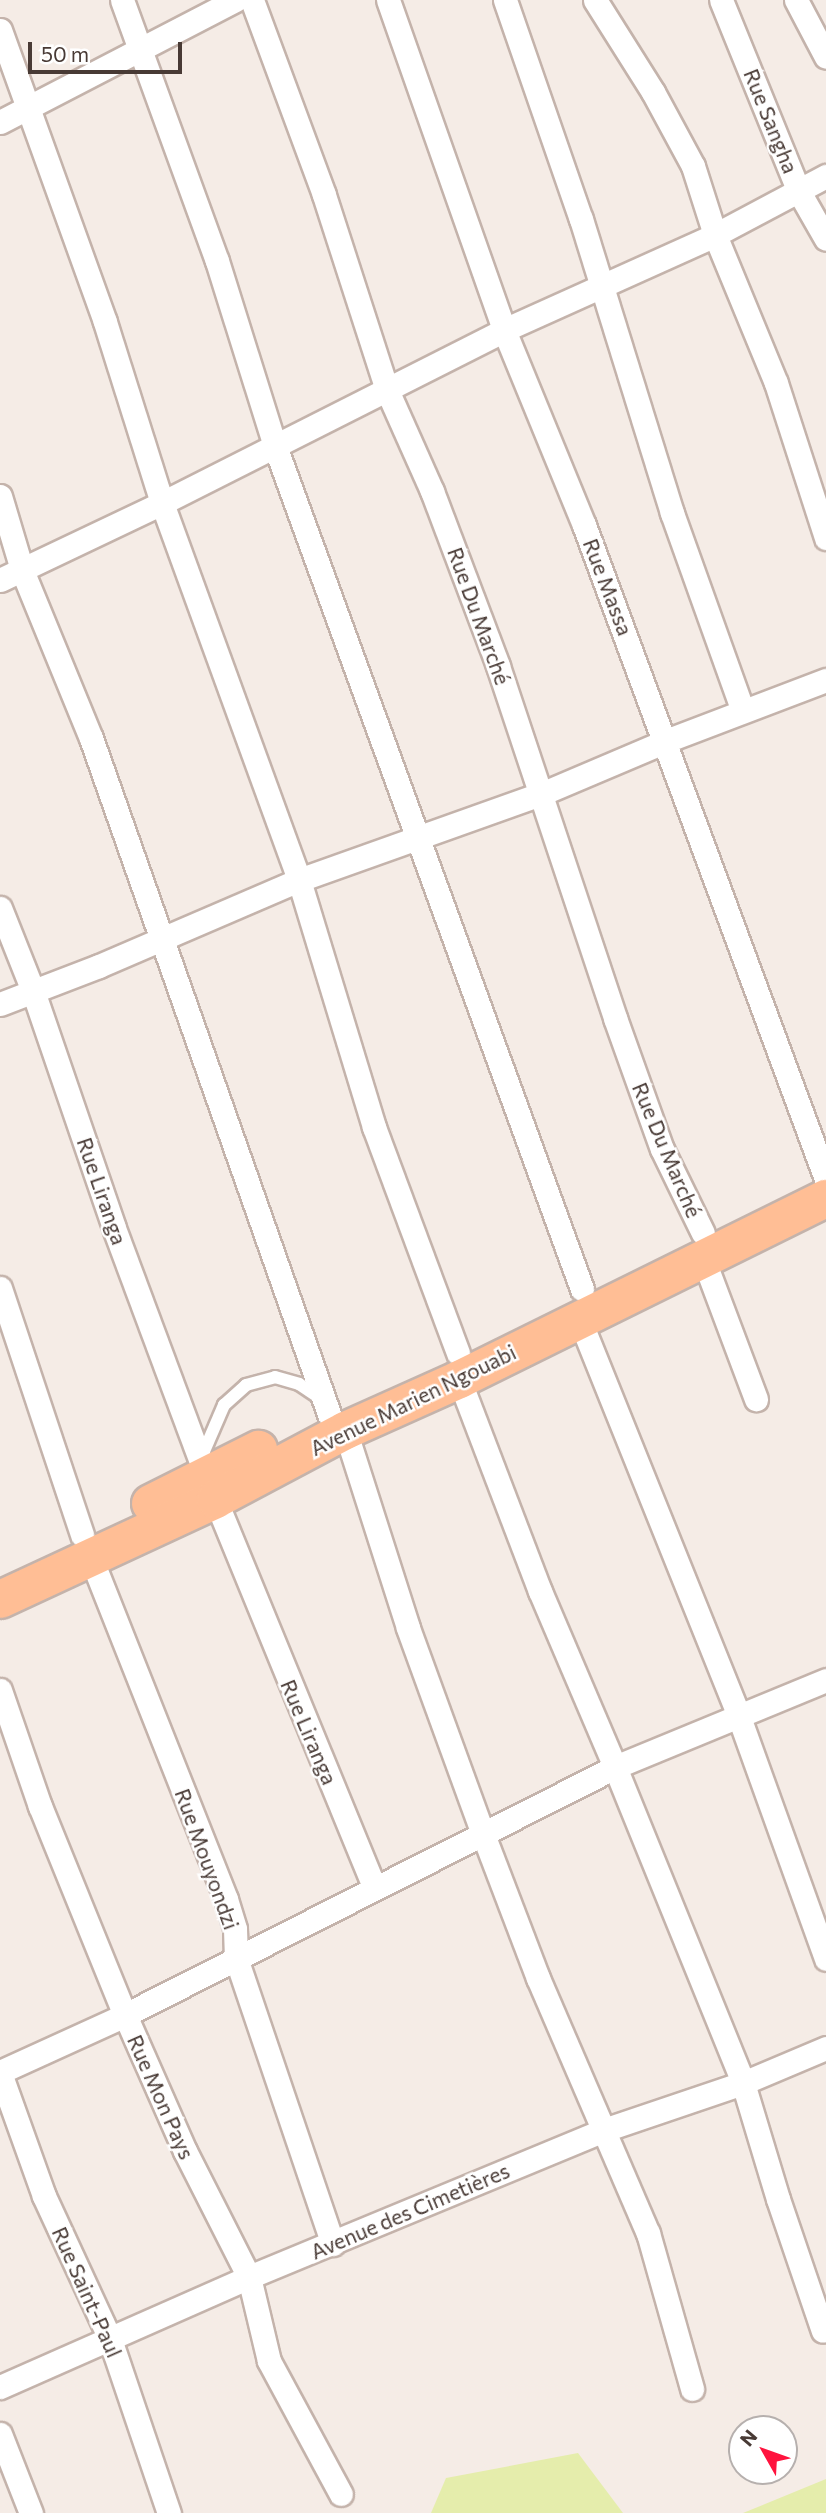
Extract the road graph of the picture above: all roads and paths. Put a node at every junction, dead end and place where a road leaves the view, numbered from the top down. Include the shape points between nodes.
1 (122, 0) edge
2 (235, 0) edge
3 (252, 0) edge
4 (388, 0) edge
5 (505, 0) edge
6 (594, 0) edge
7 (721, 0) edge
8 (796, 0) edge
9 (0, 30) edge
10 (140, 47) junction
11 (826, 57) edge
12 (30, 107) junction
13 (0, 122) edge
14 (826, 176) edge
15 (798, 190) junction
16 (715, 235) junction
17 (826, 239) edge
18 (600, 286) junction
19 (504, 330) junction
20 (387, 390) junction
21 (275, 446) junction
22 (0, 496) edge
23 (162, 503) junction
24 (826, 538) edge
25 (22, 570) junction
26 (0, 580) edge
27 (826, 680) edge
28 (743, 710) junction
29 (666, 741) junction
30 (541, 794) junction
31 (418, 836) junction
32 (299, 880) junction
33 (0, 908) edge
34 (162, 939) junction
35 (33, 991) junction
36 (0, 1004) edge
37 (826, 1176) edge
38 (826, 1198) edge
39 (703, 1246) junction
40 (0, 1288) edge
41 (581, 1303) junction
42 (458, 1366) junction
43 (756, 1399) dead end
44 (333, 1415) junction
45 (207, 1478) junction
46 (87, 1546) junction
47 (0, 1574) edge
48 (0, 1600) edge
49 (826, 1679) edge
50 (0, 1690) edge
51 (739, 1717) junction
52 (615, 1767) junction
53 (483, 1834) junction
54 (374, 1886) junction
55 (236, 1958) junction
56 (826, 1959) edge
57 (125, 2015) junction
58 (826, 2048) edge
59 (0, 2073) edge
60 (743, 2083) junction
61 (601, 2131) junction
62 (333, 2244) junction
63 (249, 2277) junction
64 (823, 2331) dead end
65 (110, 2339) junction
66 (0, 2387) edge
67 (692, 2389) dead end
68 (0, 2434) edge
69 (341, 2494) dead end
70 (31, 2513) edge
71 (169, 2513) edge

1 - 10 street
2 - 10 street
3 - 20 street, Rue Du Marché via 324,195
4 - 19 street, Rue Massa
5 - 18 street via 582,219
6 - 16 street via 653,92 693,166
7 - 15 street, Rue Sangha
8 - 11 street
9 - 12 street
10 - 12 street
10 - 21 street via 217,261
12 - 13 street
12 - 23 street
14 - 15 street
15 - 16 street
15 - 17 street, Rue Sangha
16 - 18 street
16 - 24 street via 776,383
18 - 19 street
18 - 28 street via 672,513
19 - 20 street
19 - 29 street, Rue Massa
20 - 21 street
20 - 30 street, Rue Du Marché via 432,491
21 - 23 street
21 - 31 street
22 - 25 street
23 - 25 street
23 - 32 street
25 - 26 street
25 - 34 street via 91,738
27 - 28 street
28 - 29 street
29 - 30 street
29 - 37 street, Rue Massa
30 - 31 street
30 - 39 street, Rue Du Marché via 615,1018
31 - 32 street
31 - 41 street
32 - 34 street
32 - 42 street via 374,1127
33 - 35 street, Rue Liranga
34 - 35 street
34 - 44 street
35 - 36 street
35 - 45 street, Rue Liranga
37 - 39 main road
38 - 39 main road, Avenue Marien Ngouabi
39 - 41 main road, Avenue Marien Ngouabi
39 - 43 street, Rue Du Marché
40 - 46 street, Rue Mouyondzi
41 - 42 main road, Avenue Marien Ngouabi
41 - 51 street
42 - 44 main road, Avenue Marien Ngouabi
42 - 52 street via 540,1591
44 - 45 main road, Avenue Marien Ngouabi
44 - 45 lane via 299,1384 275,1377 246,1385 224,1405
44 - 53 street
45 - 46 main road, Avenue Marien Ngouabi
45 - 54 street, Rue Liranga
46 - 47 main road
46 - 48 main road, Avenue Marien Ngouabi
46 - 55 street, Rue Mouyondzi via 226,1899 235,1928
49 - 51 street
50 - 57 street, Rue Mon Pays via 40,1807
51 - 52 street
51 - 56 street
52 - 53 street
52 - 60 street
53 - 54 street
53 - 61 street
54 - 55 street
55 - 57 street
55 - 62 street, Rue Mouyondzi
57 - 59 street
57 - 63 street, Rue Mon Pays via 185,2151
58 - 60 street, Avenue des Cimetières
59 - 65 street, Rue Saint-Paul via 44,2196
60 - 61 street, Avenue des Cimetières
60 - 64 street
61 - 62 street, Avenue des Cimetières
61 - 67 street via 648,2233
62 - 63 street, Avenue des Cimetières
63 - 65 street, Avenue des Cimetières
63 - 69 street, Rue Mon Pays via 270,2361
65 - 66 street, Avenue des Cimetières
65 - 71 street, Rue Saint-Paul
68 - 70 street

